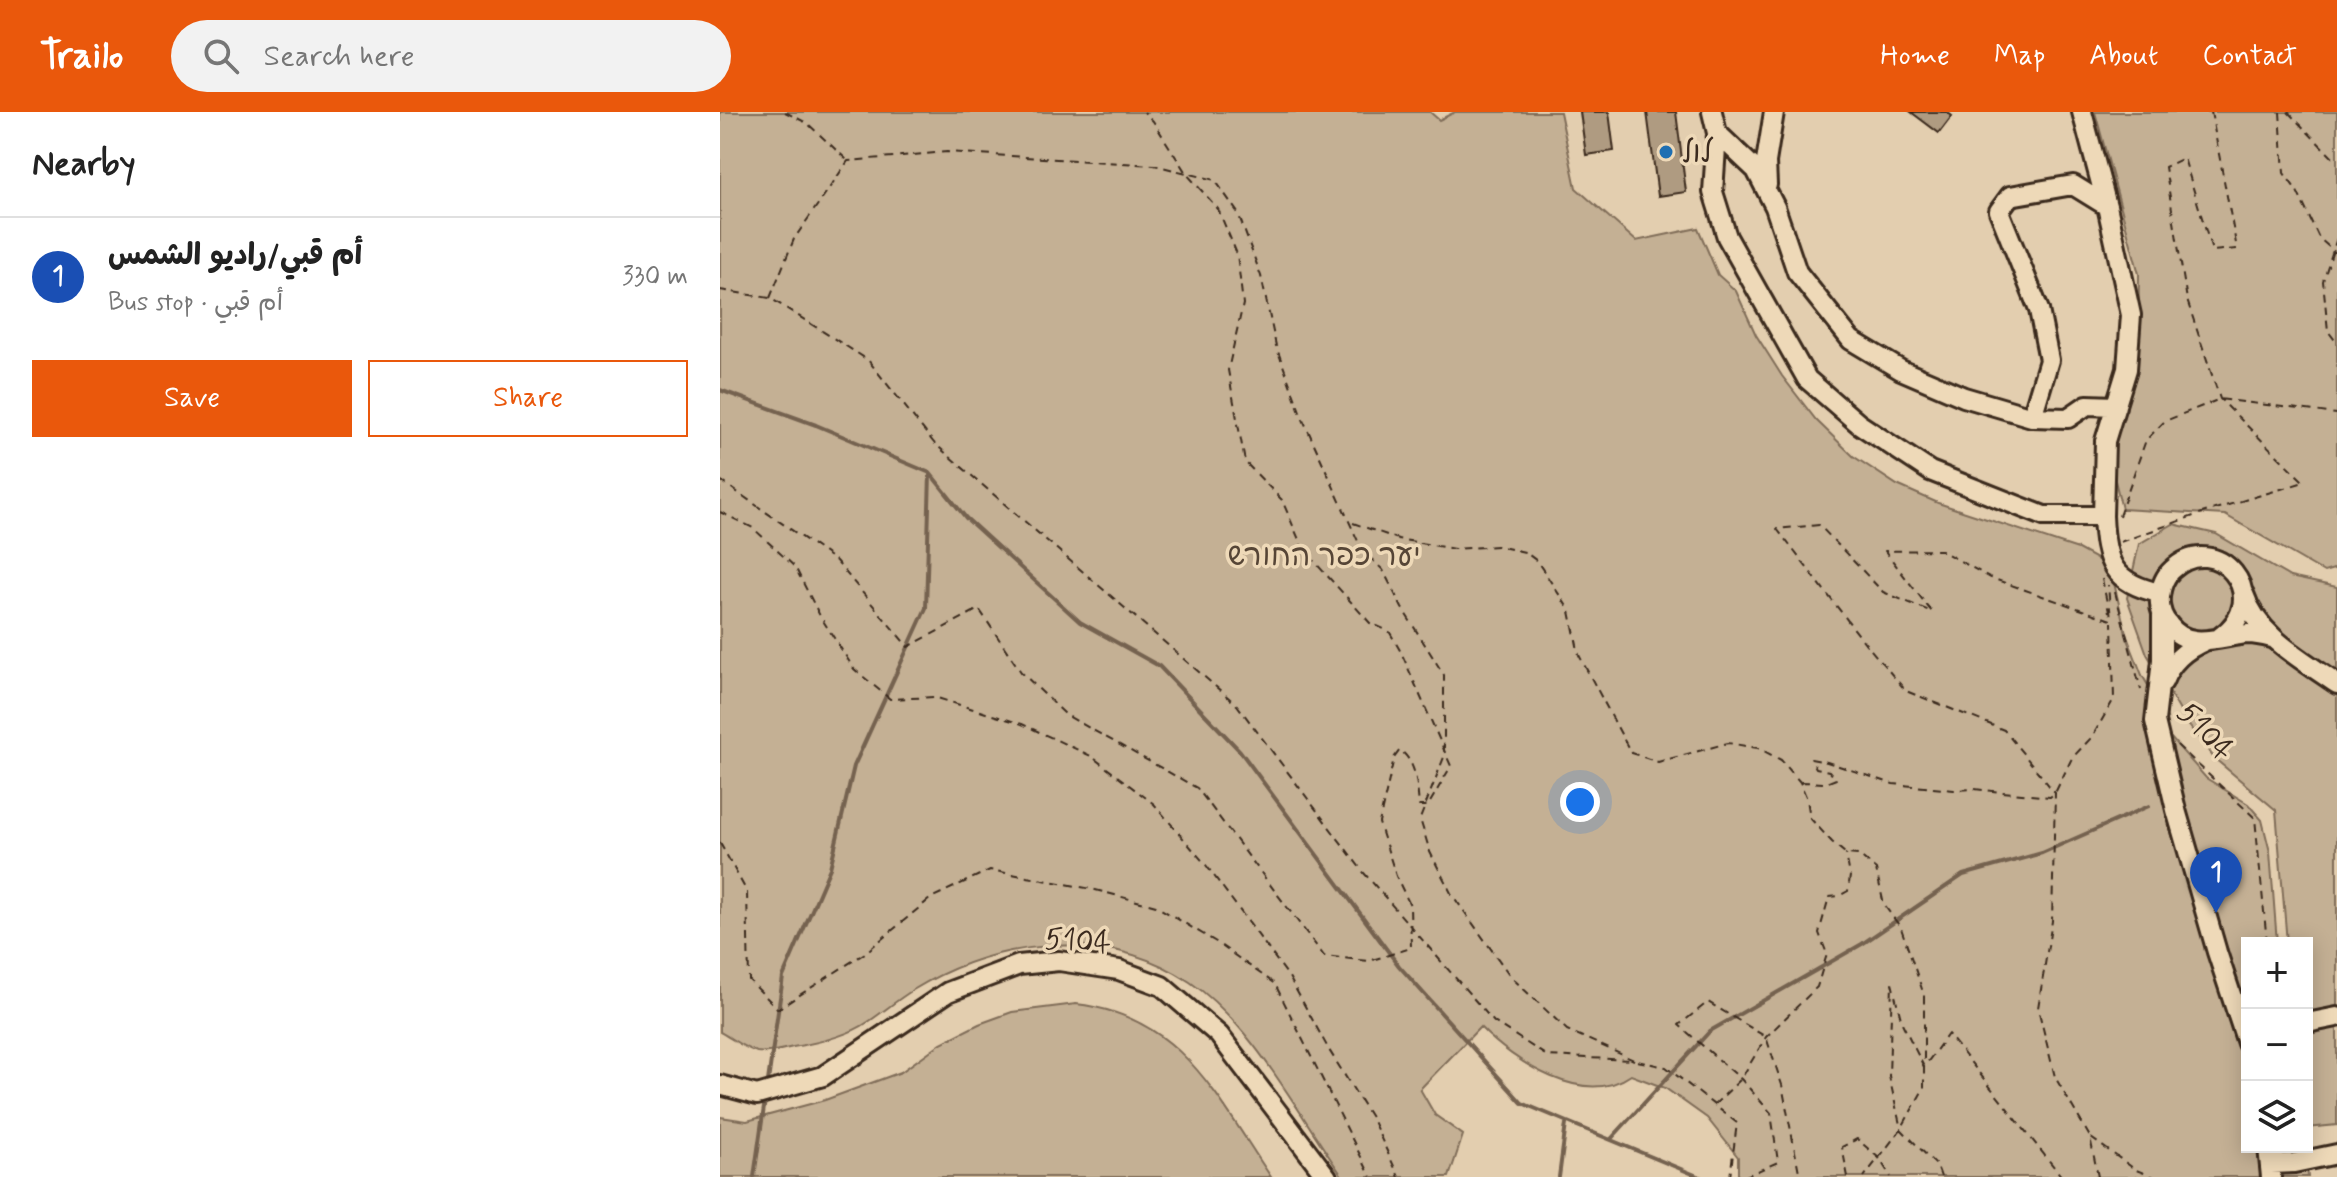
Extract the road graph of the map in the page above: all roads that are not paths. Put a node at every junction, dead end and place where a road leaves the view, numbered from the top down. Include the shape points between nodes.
1 (1712, 112) edge
2 (1774, 112) edge
3 (2082, 112) edge
4 (1717, 133) junction
5 (1767, 190) junction
6 (2107, 206) junction
7 (2116, 406) junction
8 (2032, 417) junction
9 (2109, 519) junction
10 (2242, 588) junction
11 (2160, 593) junction
12 (2162, 616) junction
13 (2272, 638) junction
14 (2213, 639) junction
15 (2337, 684) edge
16 (2151, 695) junction
17 (2337, 1017) edge
18 (2313, 1022) edge
19 (2241, 1023) edge
20 (720, 1085) edge
21 (2337, 1154) edge
22 (2270, 1163) edge
23 (1327, 1177) edge

1 - 4 street
2 - 5 street
3 - 6 street
4 - 5 street via 1756,170
4 - 9 street via 1713,192 1727,237 1807,379 1859,424 1930,471 2044,516
5 - 8 street via 1797,272 1851,340 1951,392
6 - 7 street via 2131,315 2127,369
6 - 8 street via 2073,185 2010,196 1999,211 2039,310 2049,360
7 - 8 street via 2087,405 2068,418
7 - 9 street via 2105,441
9 - 11 street via 2104,548 2120,577
10 - 11 street via 2231,568 2204,557 2178,563
10 - 13 street
10 - 14 street via 2240,617 2232,629
11 - 12 street
12 - 14 street via 2182,637
12 - 16 street
13 - 14 street via 2252,634
13 - 15 street
14 - 16 street via 2189,648
16 - 19 street via 2176,810
17 - 18 street
20 - 23 street, 5104 via 757,1095 823,1076 948,992 1019,965 1059,961 1119,970 1162,986 1219,1035
21 - 22 street

